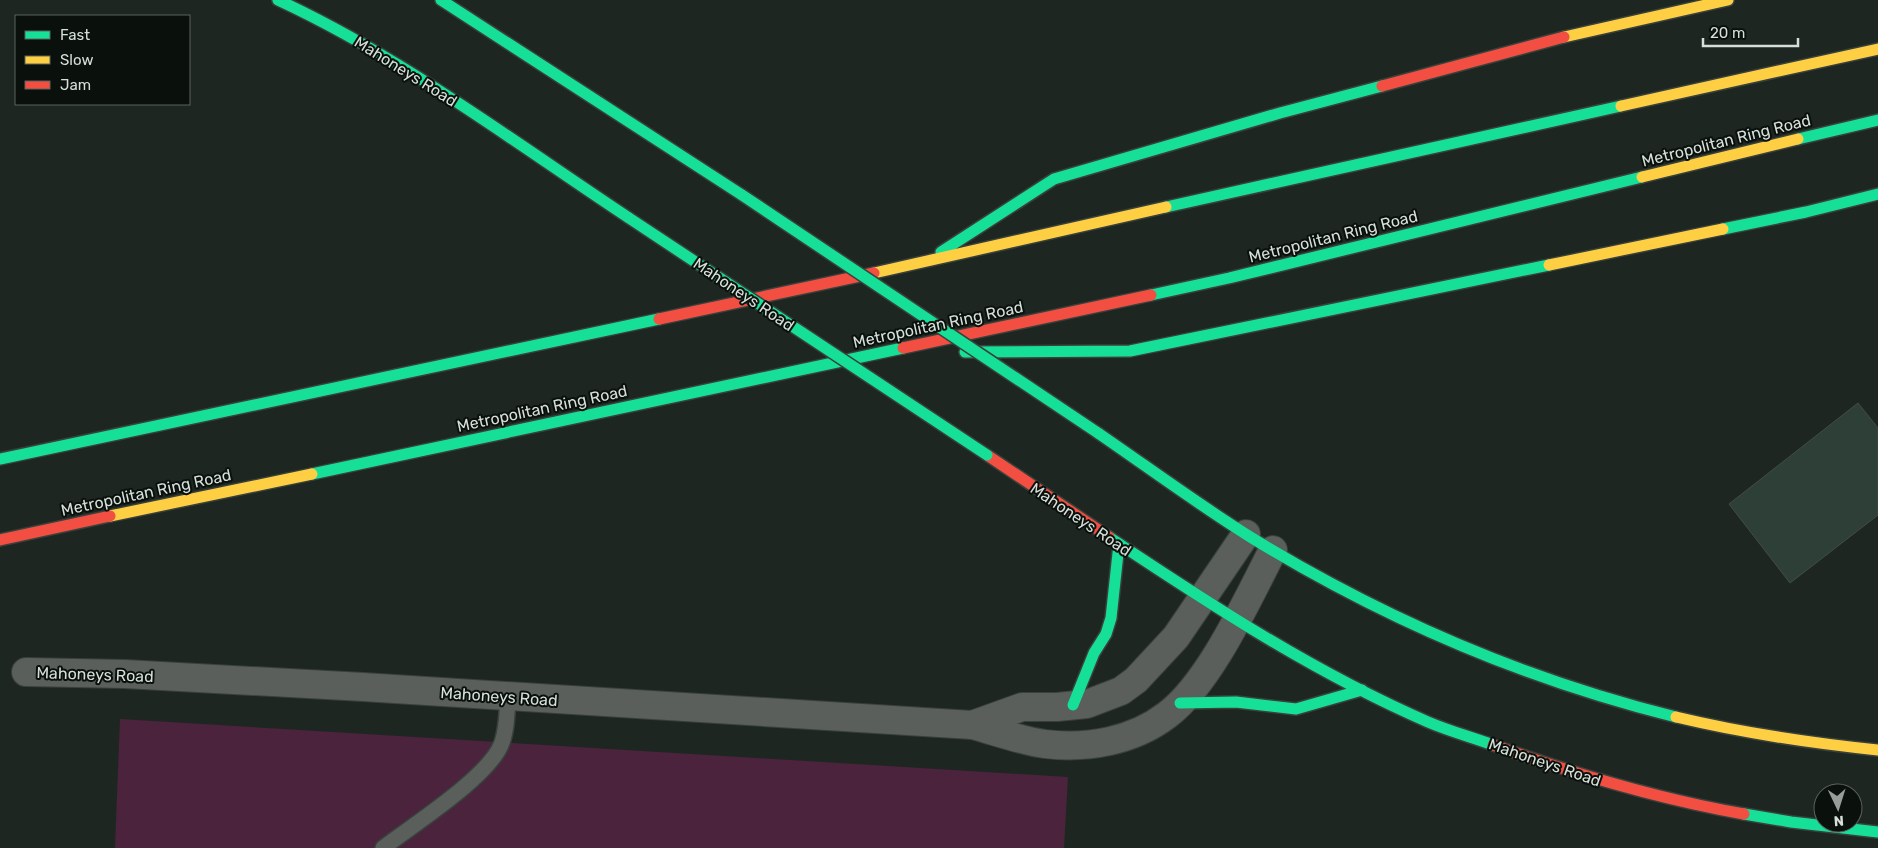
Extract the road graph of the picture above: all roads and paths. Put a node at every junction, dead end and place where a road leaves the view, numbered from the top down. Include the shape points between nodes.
1 (278, 0) edge
2 (441, 0) edge
3 (1728, 0) edge
4 (1878, 49) edge
5 (1878, 120) edge
6 (1878, 194) edge
7 (925, 262) junction
8 (883, 352) junction
9 (0, 459) edge
10 (1246, 534) junction
11 (0, 540) edge
12 (1119, 544) junction
13 (1273, 550) junction
14 (1203, 599) junction
15 (1236, 619) junction
16 (26, 672) dead end
17 (1362, 690) junction
18 (508, 696) junction
19 (1180, 703) junction
20 (1073, 705) junction
21 (972, 725) junction
22 (1878, 750) edge
23 (1878, 832) edge
24 (383, 848) edge

1 - 12 main road, Mahoneys Road, bridge via 385,56 433,86
2 - 10 main road, bridge via 742,195
3 - 7 main road via 1572,35 1280,113 1054,179
4 - 7 main road
5 - 8 main road, Metropolitan Ring Road via 1229,278
6 - 8 main road via 1796,214 1130,351
7 - 9 main road
8 - 11 main road, Metropolitan Ring Road
10 - 13 main road
10 - 14 street, Mahoneys Road
12 - 14 main road, Mahoneys Road
12 - 20 main road via 1111,618
13 - 15 street, Mahoneys Road
13 - 22 main road via 1439,636 1538,676 1619,703 1727,729
14 - 15 main road, Mahoneys Road
14 - 20 street, Mahoneys Road via 1166,650 1136,680 1105,698
15 - 17 main road, Mahoneys Road
15 - 19 street, Mahoneys Road via 1200,679
16 - 18 street, Mahoneys Road via 125,674
17 - 19 main road via 1296,709 1236,702
17 - 23 main road, Mahoneys Road via 1429,722 1620,787 1704,807
18 - 21 street, Mahoneys Road
18 - 24 lane via 501,747 483,770
19 - 21 street, Mahoneys Road via 1148,728 1097,744 1043,744
20 - 21 street, Mahoneys Road via 1022,706

